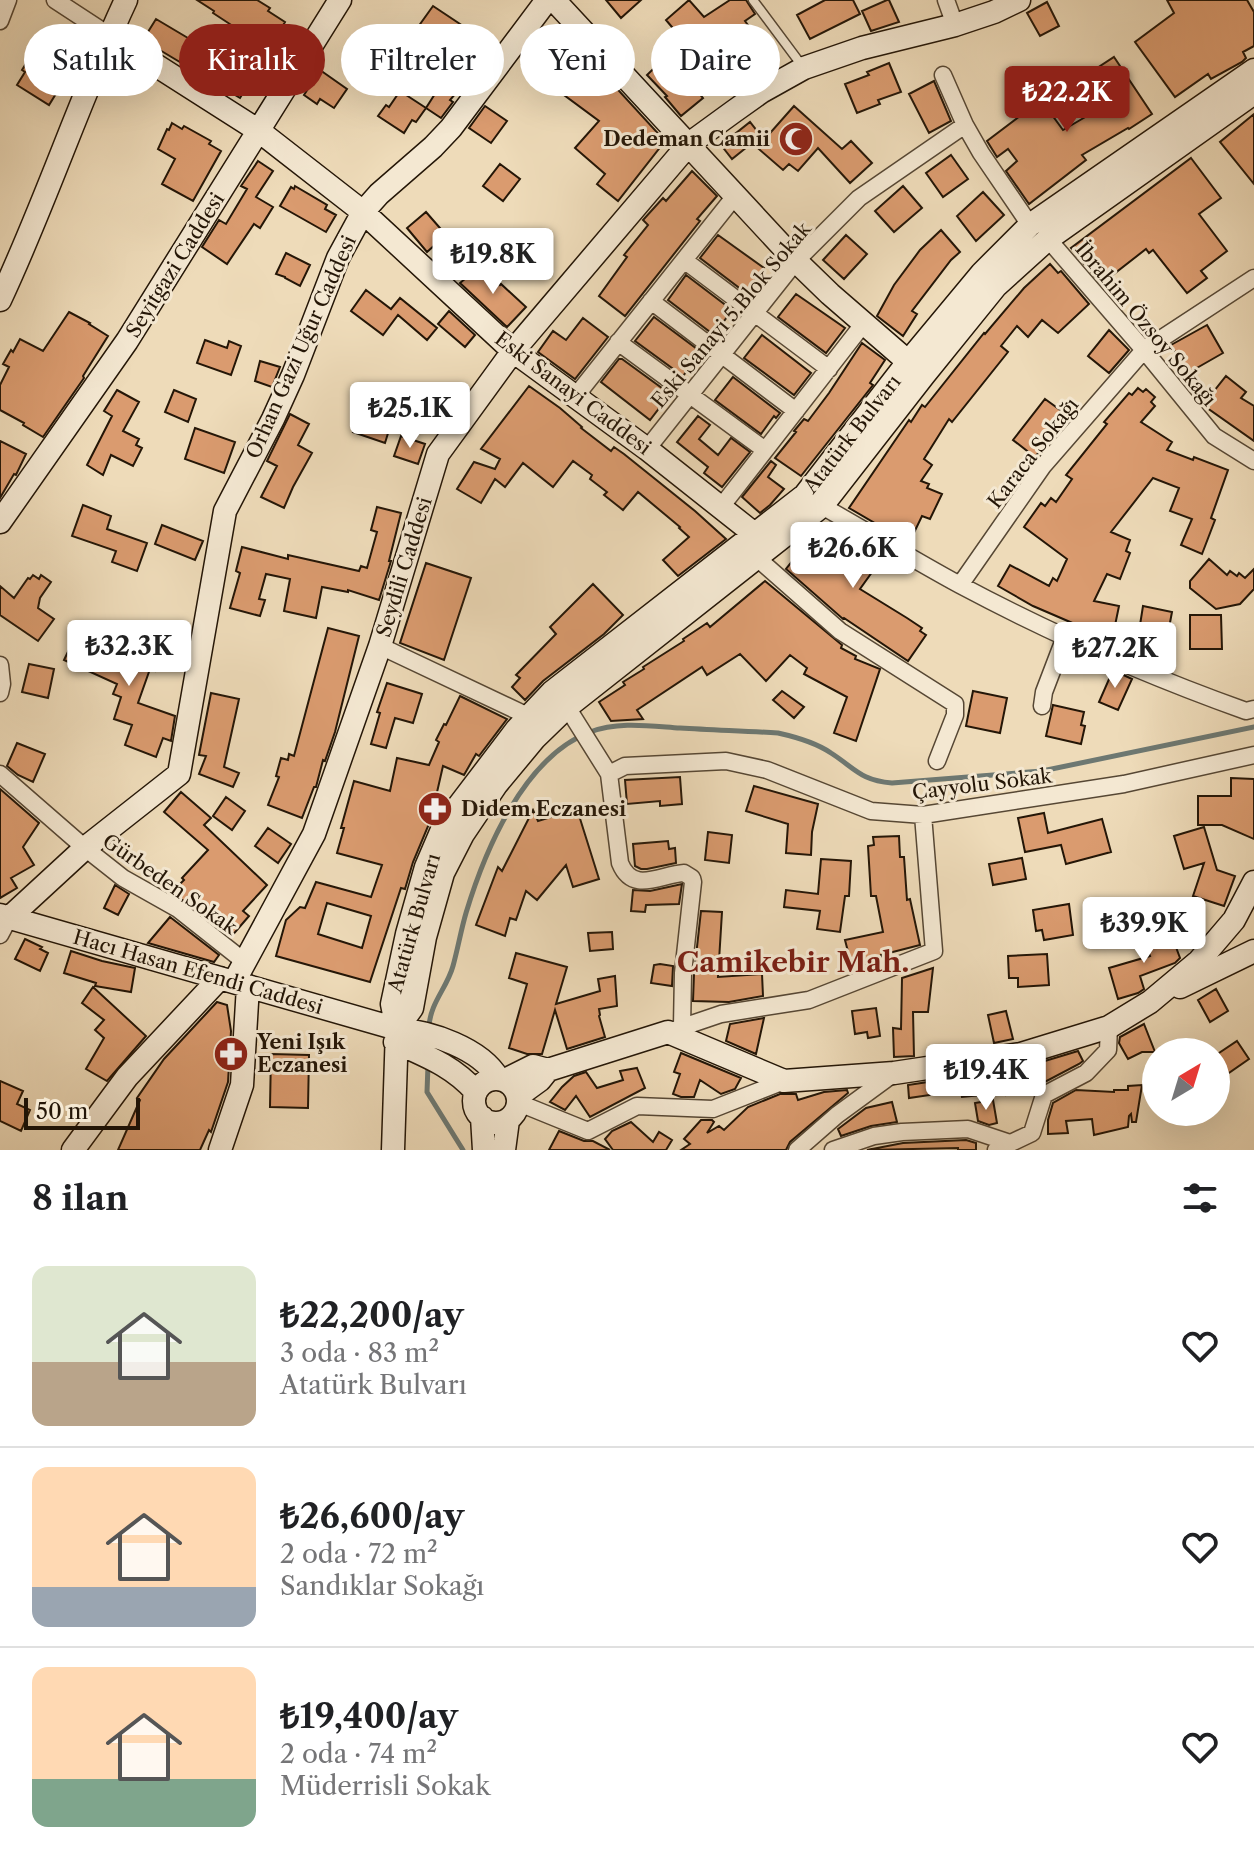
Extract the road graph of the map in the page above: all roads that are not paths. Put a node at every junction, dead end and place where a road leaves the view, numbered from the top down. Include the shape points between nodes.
1 (8, 0) edge
2 (55, 0) edge
3 (126, 0) edge
4 (340, 0) edge
5 (547, 0) edge
6 (554, 0) edge
7 (753, 0) edge
8 (946, 0) edge
9 (1019, 0) edge
10 (0, 21) edge
11 (92, 24) edge
12 (115, 24) edge
13 (955, 25) junction
14 (804, 68) junction
15 (163, 70) edge
16 (1254, 70) edge
17 (943, 75) dead end
18 (1254, 93) edge
19 (85, 96) edge
20 (965, 125) junction
21 (259, 131) junction
22 (689, 144) junction
23 (735, 196) junction
24 (363, 212) junction
25 (1030, 225) junction
26 (1048, 239) junction
27 (684, 260) junction
28 (796, 261) junction
29 (1254, 278) edge
30 (0, 300) edge
31 (651, 301) junction
32 (755, 313) junction
33 (864, 323) junction
34 (618, 342) junction
35 (1144, 350) junction
36 (513, 351) junction
37 (722, 355) junction
38 (829, 369) junction
39 (916, 369) junction
40 (690, 395) junction
41 (575, 397) junction
42 (796, 411) junction
43 (647, 449) junction
44 (765, 450) junction
45 (1254, 461) edge
46 (822, 506) junction
47 (721, 507) junction
48 (0, 522) edge
49 (761, 547) junction
50 (960, 585) junction
51 (1065, 637) junction
52 (380, 646) junction
53 (0, 665) edge
54 (0, 693) edge
55 (1042, 706) dead end
56 (567, 707) junction
57 (1254, 709) edge
58 (528, 716) junction
59 (1254, 755) edge
60 (937, 761) dead end
61 (0, 774) edge
62 (609, 774) junction
63 (923, 815) junction
64 (85, 848) junction
65 (1254, 882) edge
66 (3, 923) edge
67 (1254, 951) edge
68 (237, 977) junction
69 (1150, 1002) junction
70 (1109, 1027) junction
71 (675, 1030) junction
72 (418, 1042) junction
73 (894, 1073) junction
74 (784, 1081) junction
75 (476, 1092) junction
76 (510, 1095) junction
77 (482, 1117) junction
78 (1003, 1146) edge
79 (73, 1150) edge
80 (220, 1150) edge
81 (393, 1150) edge
82 (500, 1150) edge
83 (797, 1150) edge
84 (833, 1150) edge

1 - 10 street
2 - 11 street
3 - 12 street
4 - 21 street, Seyitgazi Caddesi
5 - 24 street, Orhan Gazi Uğur Caddesi via 451,128
6 - 22 street
7 - 14 lane
8 - 13 street
9 - 13 street, Seydili Caddesi
13 - 14 street, Seydili Caddesi
14 - 22 street, Seydili Caddesi
15 - 21 street, Eski Sanayi Caddesi
16 - 25 street, Atatürk Bulvarı
17 - 20 street
18 - 26 street, Atatürk Bulvarı
19 - 30 street
20 - 25 street
20 - 28 street, Eski Sanayi 5.Blok Sokak via 859,198
21 - 24 street, Eski Sanayi Caddesi
21 - 48 street, Seyitgazi Caddesi via 127,341
22 - 23 street
22 - 36 street, Seydili Caddesi
23 - 27 street
23 - 28 street
24 - 36 street, Eski Sanayi Caddesi
24 - 64 street, Orhan Gazi Uğur Caddesi via 338,258 273,419 225,511 179,774
25 - 39 street, Atatürk Bulvarı via 982,273
26 - 35 street, İbrahim Özsoy Sokağı
26 - 39 street, Atatürk Bulvarı
27 - 31 street
27 - 32 street
28 - 32 street, Eski Sanayi 5.Blok Sokak
28 - 33 street
29 - 35 street, Karaca Sokağı
31 - 34 street
31 - 37 street
32 - 37 street, Eski Sanayi 5.Blok Sokak
32 - 38 street
33 - 38 street
33 - 39 street
34 - 40 street
34 - 41 street
35 - 45 street, İbrahim Özsoy Sokağı via 1214,436
35 - 50 street, Karaca Sokağı via 1043,466
36 - 41 street, Eski Sanayi Caddesi
36 - 52 street, Seydili Caddesi via 438,454
37 - 40 street, Eski Sanayi 5.Blok Sokak
37 - 42 street
38 - 42 street
39 - 46 street, Atatürk Bulvarı
39 - 49 street, Atatürk Bulvarı
40 - 43 street, Eski Sanayi 5.Blok Sokak
40 - 44 street
41 - 43 street, Eski Sanayi Caddesi
42 - 44 street
43 - 47 street, Eski Sanayi Caddesi
44 - 47 street
46 - 49 street, Atatürk Bulvarı
46 - 50 street
47 - 49 street, Eski Sanayi Caddesi
49 - 56 street, Atatürk Bulvarı
49 - 58 street, Atatürk Bulvarı via 552,692
49 - 60 street via 840,631 955,704
50 - 51 street
51 - 55 street
51 - 57 street via 1191,691 1246,711
52 - 58 street
52 - 68 street, Seydili Caddesi via 314,834
53 - 54 street
56 - 62 street
56 - 72 street, Atatürk Bulvarı via 496,785 443,873 412,1008
58 - 72 street, Atatürk Bulvarı via 444,825 426,867 392,1004
59 - 63 street, Çayyolu Sokak via 1124,784
61 - 64 street, Gürbeden Sokak
62 - 63 street, Çayyolu Sokak via 625,766 726,761 767,770 871,811
62 - 71 street via 624,871 645,881 684,873 692,878
63 - 71 street via 934,951 809,1000 721,1014
64 - 66 street, Orhan Gazi Uğur Caddesi
64 - 68 street, Gürbeden Sokak via 123,878 178,909
65 - 69 street via 1234,920 1199,961
66 - 68 street, Hacı Hasan Efendi Caddesi
67 - 69 street
68 - 72 street, Hacı Hasan Efendi Caddesi
68 - 79 street via 127,1077
68 - 80 street via 242,1085
69 - 70 street
70 - 73 street via 1021,1054
70 - 78 street via 1108,1050 1086,1073 1044,1095 1032,1133
71 - 74 street
71 - 76 street via 548,1070 533,1066
72 - 75 street
72 - 76 street via 478,1056
72 - 81 street
73 - 74 street
73 - 83 street
74 - 76 street via 713,1109 637,1106 588,1131
75 - 76 street via 485,1081
75 - 77 street via 474,1106
76 - 77 street via 494,1123
76 - 82 street
77 - 82 street
78 - 84 street via 968,1129 874,1136

